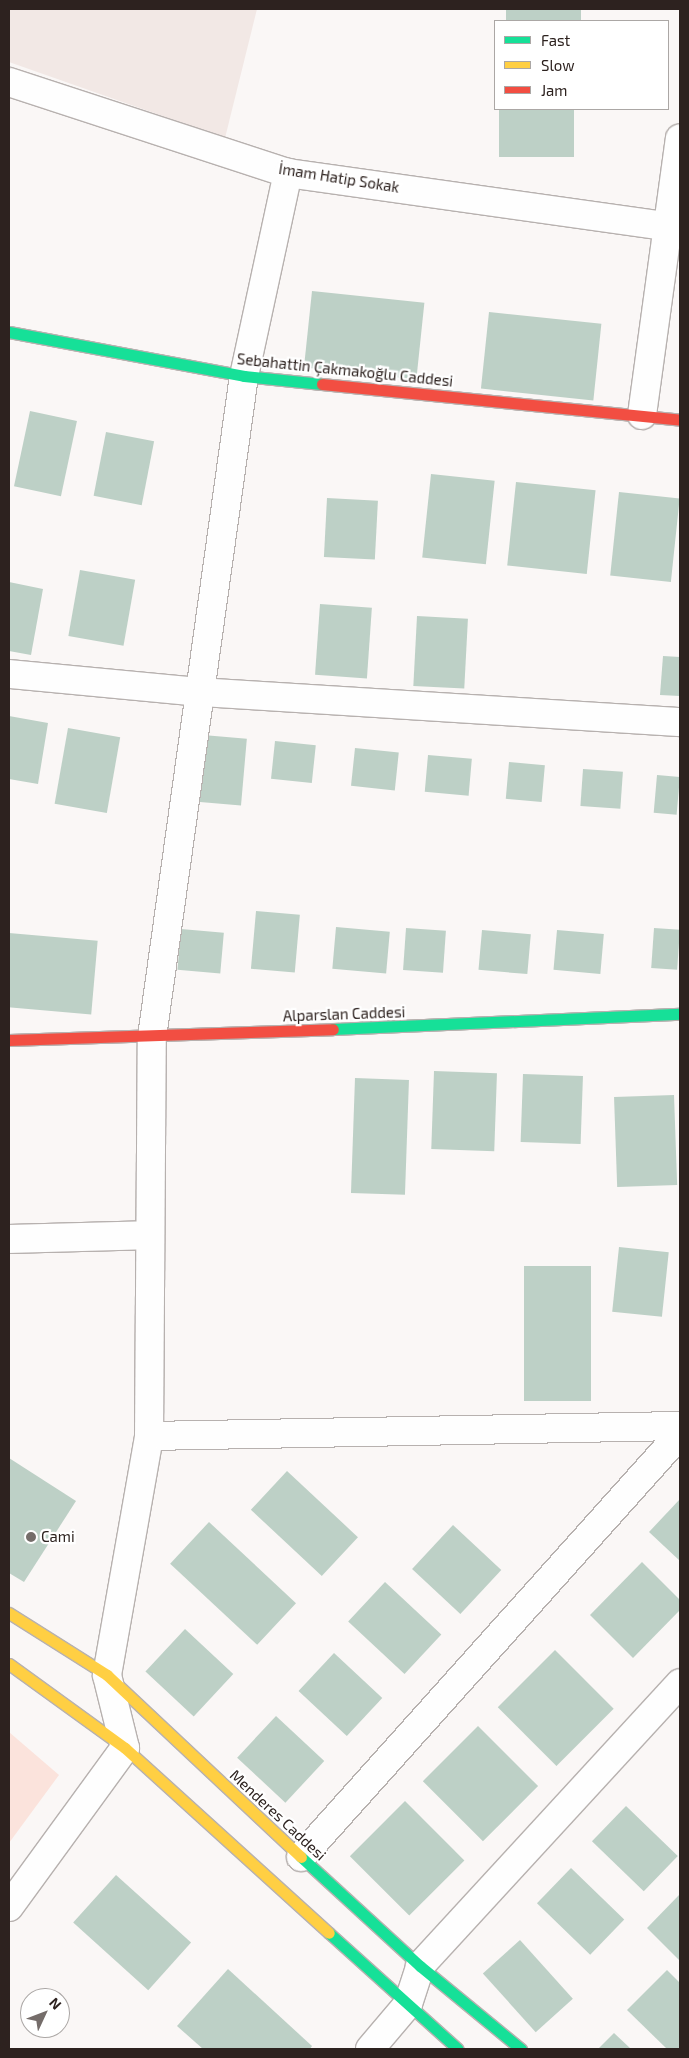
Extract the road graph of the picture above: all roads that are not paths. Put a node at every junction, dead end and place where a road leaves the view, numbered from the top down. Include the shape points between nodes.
1 (9, 82) edge
2 (680, 139) edge
3 (288, 172) junction
4 (674, 228) edge
5 (9, 332) edge
6 (244, 376) junction
7 (642, 414) junction
8 (680, 420) edge
9 (9, 674) edge
10 (200, 692) junction
11 (680, 722) edge
12 (680, 1014) edge
13 (152, 1037) junction
14 (9, 1040) edge
15 (150, 1235) junction
16 (9, 1239) edge
17 (680, 1426) edge
18 (680, 1434) edge
19 (149, 1436) junction
20 (9, 1613) edge
21 (9, 1664) edge
22 (107, 1675) junction
23 (680, 1683) edge
24 (125, 1748) junction
25 (300, 1857) junction
26 (9, 1907) edge
27 (420, 1966) junction
28 (408, 2004) junction
29 (370, 2049) edge
30 (458, 2049) edge
31 (520, 2049) edge

1 - 3 street, İmam Hatip Sokak
2 - 4 street
3 - 4 street, İmam Hatip Sokak
3 - 6 street
4 - 7 street
5 - 6 main road, Sebahattin Çakmakoğlu Caddesi
6 - 7 main road, Sebahattin Çakmakoğlu Caddesi
6 - 10 street
7 - 8 main road, Sebahattin Çakmakoğlu Caddesi
9 - 10 street
10 - 11 street
10 - 13 street
12 - 13 main road, Alparslan Caddesi
13 - 14 main road, Alparslan Caddesi
13 - 15 street
15 - 16 street
15 - 19 street
17 - 19 street
18 - 25 street
19 - 22 street
20 - 22 main road, Menderes Caddesi
21 - 24 main road
22 - 24 street
22 - 25 main road, Menderes Caddesi
23 - 27 street
24 - 26 street
24 - 28 main road
25 - 27 main road, Menderes Caddesi
27 - 28 street
27 - 31 main road, Menderes Caddesi
28 - 29 street
28 - 30 main road

